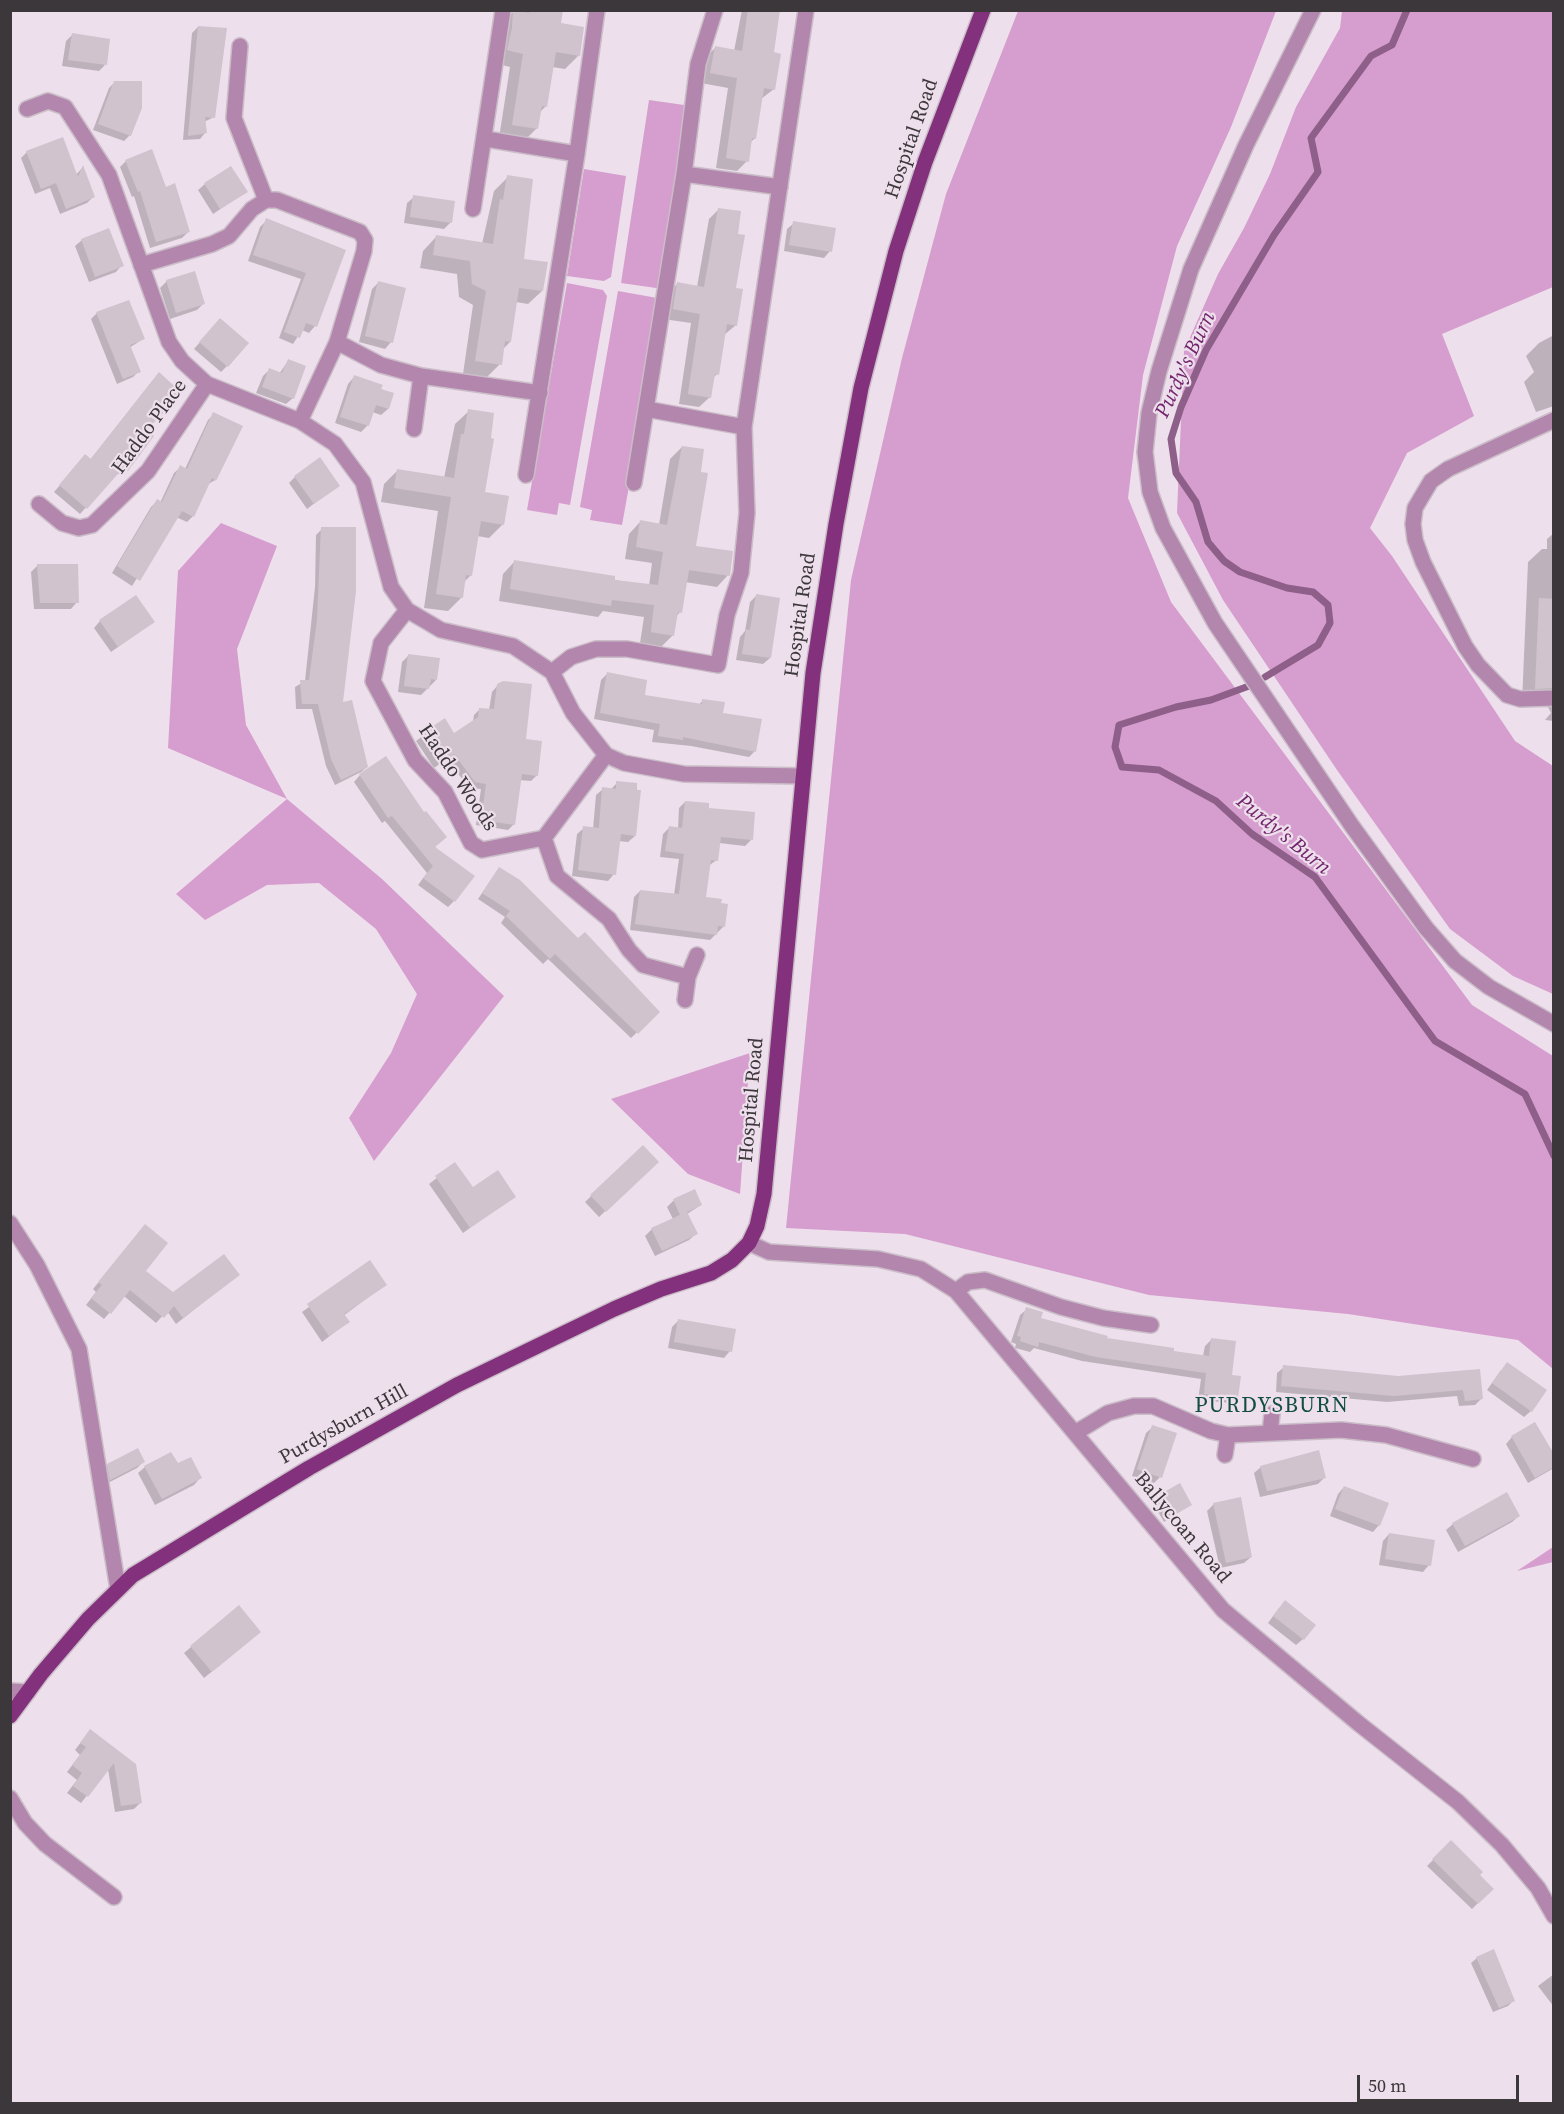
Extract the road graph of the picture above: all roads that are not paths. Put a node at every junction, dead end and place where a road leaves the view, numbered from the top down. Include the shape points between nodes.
1 (503, 10) edge
2 (597, 10) edge
3 (714, 10) edge
4 (806, 10) edge
5 (983, 10) edge
6 (1313, 10) edge
7 (240, 46) dead end
8 (27, 109) dead end
9 (486, 139) junction
10 (577, 154) junction
11 (684, 174) junction
12 (780, 187) junction
13 (266, 200) junction
14 (473, 209) dead end
15 (141, 265) junction
16 (338, 342) junction
17 (421, 376) junction
18 (207, 384) junction
19 (540, 393) junction
20 (646, 409) junction
21 (1554, 420) edge
22 (300, 421) junction
23 (744, 427) junction
24 (414, 429) dead end
25 (526, 475) dead end
26 (634, 483) dead end
27 (39, 504) dead end
28 (407, 610) junction
29 (552, 672) junction
30 (1554, 698) edge
31 (606, 754) junction
32 (802, 776) junction
33 (544, 838) junction
34 (697, 955) dead end
35 (688, 977) junction
36 (685, 1000) dead end
37 (1554, 1024) edge
38 (10, 1223) edge
39 (749, 1243) junction
40 (956, 1291) junction
41 (1151, 1325) dead end
42 (1272, 1414) dead end
43 (1075, 1432) junction
44 (1270, 1433) junction
45 (1228, 1435) junction
46 (1225, 1455) dead end
47 (1473, 1460) dead end
48 (118, 1589) junction
49 (10, 1691) edge
50 (28, 1692) junction
51 (10, 1716) edge
52 (10, 1798) edge
53 (114, 1897) dead end
54 (1554, 1916) edge

1 - 9 street
2 - 10 street
3 - 11 street via 698,64
4 - 12 street
5 - 32 main road, Hospital Road via 903,229 861,388 813,673
6 - 37 street via 1241,155 1191,269 1149,413 1145,452 1150,492 1162,528 1215,624 1426,928 1455,961 1489,987
7 - 13 street via 234,118
8 - 15 street via 48,101 65,107 109,175
9 - 10 street
9 - 14 street
10 - 19 street
11 - 12 street
11 - 20 street
12 - 23 street
13 - 15 street via 252,209 229,236
13 - 16 street via 277,200 360,232 365,240
15 - 18 street via 169,342 182,361
16 - 17 street via 381,365
16 - 22 street
17 - 19 street
17 - 24 street
18 - 22 street
18 - 27 street, Haddo Place via 148,471 92,525 79,528 62,523
19 - 25 street
20 - 23 street
20 - 26 street
21 - 30 street via 1448,469 1431,481 1415,508 1413,524 1423,562 1478,666 1507,695 1520,699
22 - 28 street via 335,444 363,482 391,587
23 - 29 street via 745,536 741,573 718,665 627,649 596,649 571,657
28 - 29 street via 441,630 513,646
28 - 33 street, Haddo Woods via 381,643 373,681 415,760 445,792 462,830 482,850
29 - 31 street via 573,713
31 - 32 street via 624,763 684,774
31 - 33 street
32 - 39 main road, Hospital Road via 764,1194
33 - 35 street via 557,876 609,919 643,965
34 - 35 street
35 - 36 street
38 - 48 street via 37,1265 79,1349
39 - 40 street, Ballycoan Road via 769,1252 878,1259 921,1269
39 - 48 main road, Purdysburn Hill via 711,1273 614,1309 458,1385 204,1531 133,1575
40 - 41 street via 968,1282 985,1280 1061,1307
40 - 43 street, Ballycoan Road
42 - 44 street
43 - 45 street via 1108,1413 1153,1406
43 - 54 street, Ballycoan Road via 1223,1610 1458,1802 1502,1845 1538,1888
44 - 45 street
44 - 47 street via 1341,1430 1386,1435
45 - 46 street
48 - 50 main road, Purdysburn Hill
49 - 50 street
50 - 51 main road, Purdysburn Hill
52 - 53 street via 25,1823 45,1844

